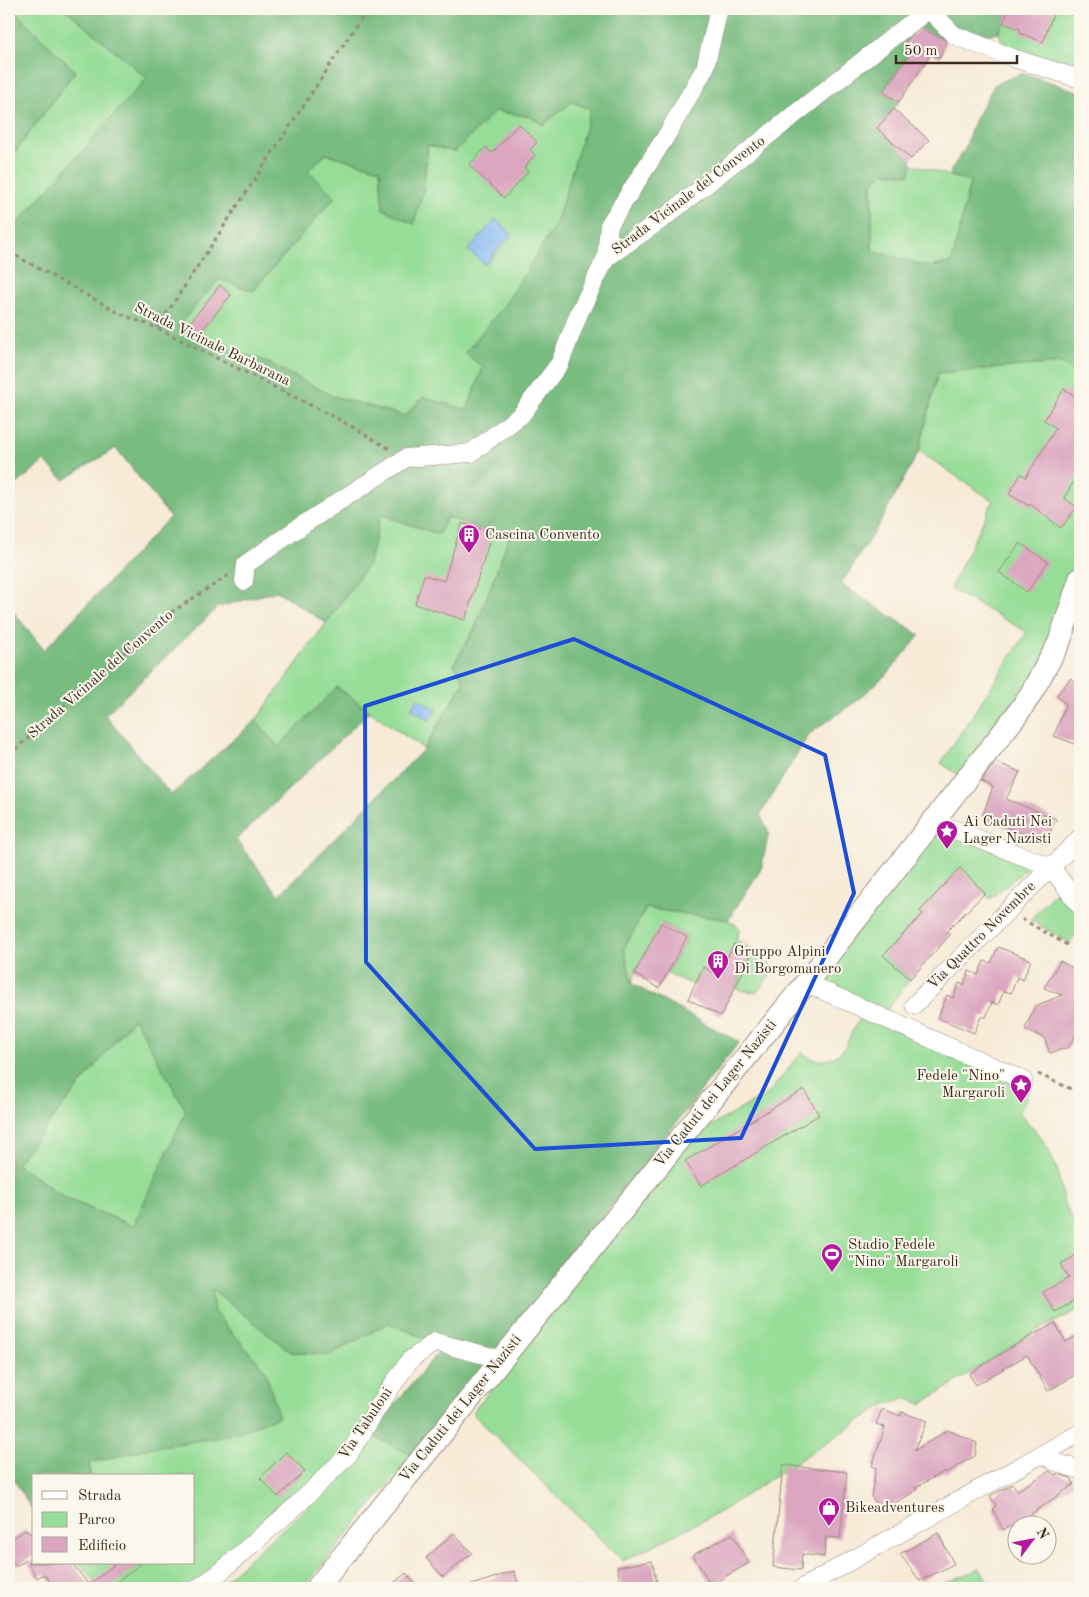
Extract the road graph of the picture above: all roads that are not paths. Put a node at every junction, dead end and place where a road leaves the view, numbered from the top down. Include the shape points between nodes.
1 (719, 9) edge
2 (929, 9) edge
3 (1080, 79) edge
4 (606, 258) junction
5 (245, 572) road end
6 (1080, 579) edge
7 (932, 821) junction
8 (1080, 838) edge
9 (1051, 867) junction
10 (1080, 906) edge
11 (806, 983) junction
12 (914, 1005) dead end
13 (1023, 1080) dead end
14 (500, 1361) junction
15 (1080, 1433) edge
16 (1043, 1454) junction
17 (1080, 1470) edge
18 (198, 1588) edge
19 (318, 1588) edge
20 (802, 1588) edge

1 - 4 street via 705,68 609,225
2 - 3 street via 954,35
2 - 4 street, Strada Vicinale del Convento via 665,217
4 - 5 street, Strada Vicinale del Convento via 579,313 560,364 521,415 471,453 406,458 304,524
6 - 7 main road, Via Caduti dei Lager Nazisti via 1059,643 1029,697
7 - 9 street, Via Quattro Novembre
7 - 11 main road, Via Caduti dei Lager Nazisti
8 - 9 street, Via Quattro Novembre
9 - 10 street
9 - 12 street, Via Quattro Novembre
11 - 13 street
11 - 14 main road, Via Caduti dei Lager Nazisti
14 - 18 street, Via Tabuloni via 492,1356 435,1342 410,1360 349,1454 297,1504
14 - 19 main road, Via Caduti dei Lager Nazisti
15 - 16 street
16 - 17 street via 1055,1462
16 - 20 street

